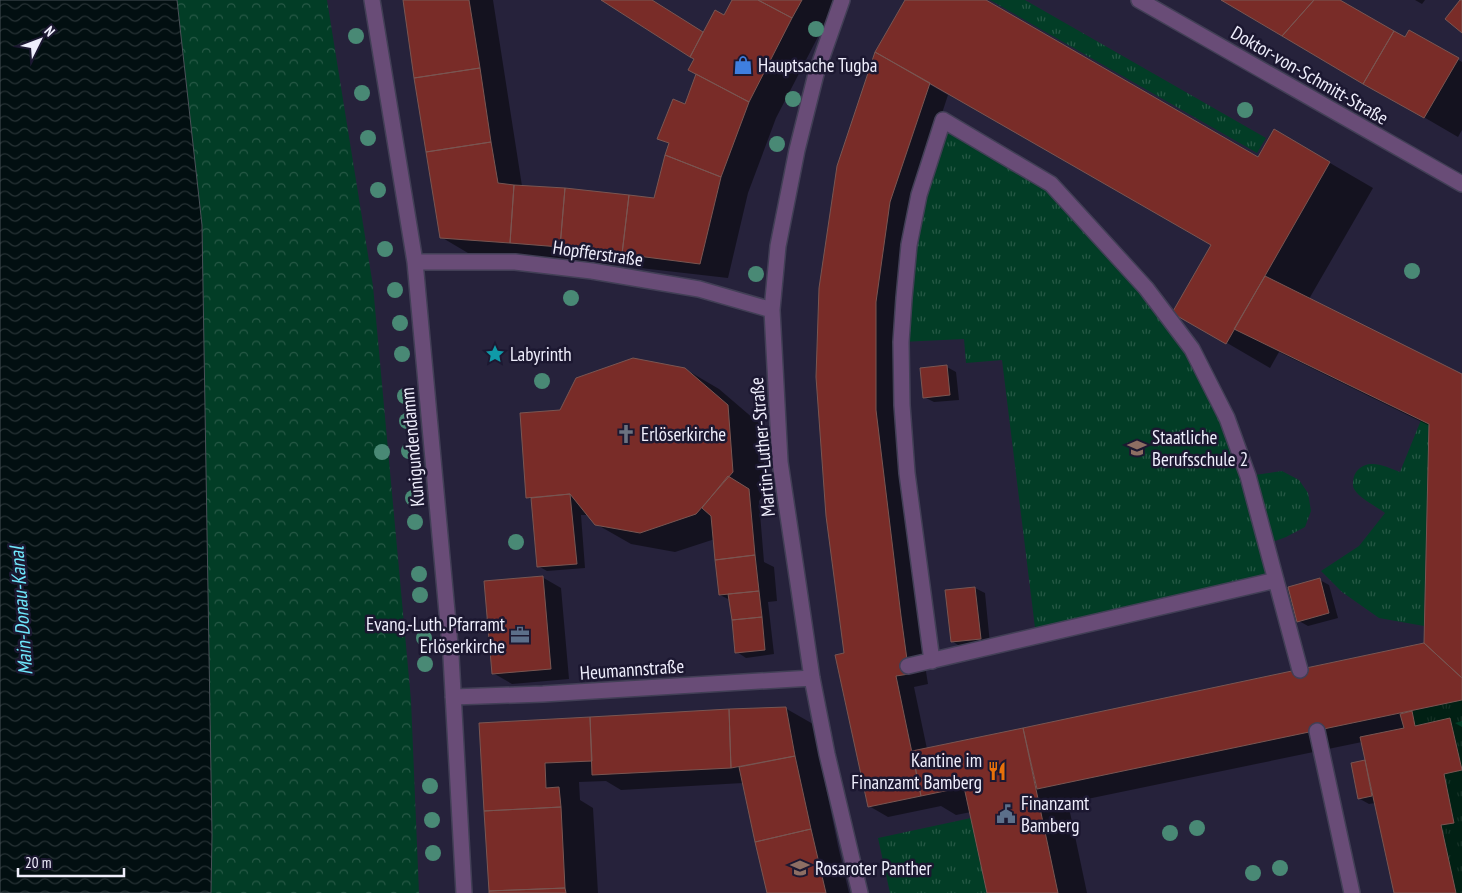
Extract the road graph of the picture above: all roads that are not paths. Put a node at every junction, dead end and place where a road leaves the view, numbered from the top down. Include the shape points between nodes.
1 (372, 0) edge
2 (842, 0) edge
3 (1139, 0) edge
4 (1462, 184) edge
5 (415, 262) junction
6 (772, 310) junction
7 (1276, 580) junction
8 (932, 660) junction
9 (908, 666) dead end
10 (1300, 670) dead end
11 (812, 678) junction
12 (453, 696) junction
13 (1316, 731) dead end
14 (464, 893) edge
15 (860, 893) edge
16 (1352, 893) edge

1 - 5 street, Kunigundendamm
2 - 6 street, Martin-Luther-Straße via 816,74 798,150 778,246
3 - 4 street, Doktor-von-Schmitt-Straße
5 - 6 street, Hopfferstraße via 515,262 592,271 700,289
5 - 12 street, Kunigundendamm
6 - 11 street, Martin-Luther-Straße via 780,462
7 - 8 street
7 - 8 street via 1248,476 1227,418 1192,349 1146,288 1051,184 943,120 919,195 909,246 901,342 907,473
7 - 10 street
8 - 9 street
11 - 12 street, Heumannstraße via 543,694
11 - 15 street, Martin-Luther-Straße
12 - 14 street, Kunigundendamm
13 - 16 street

